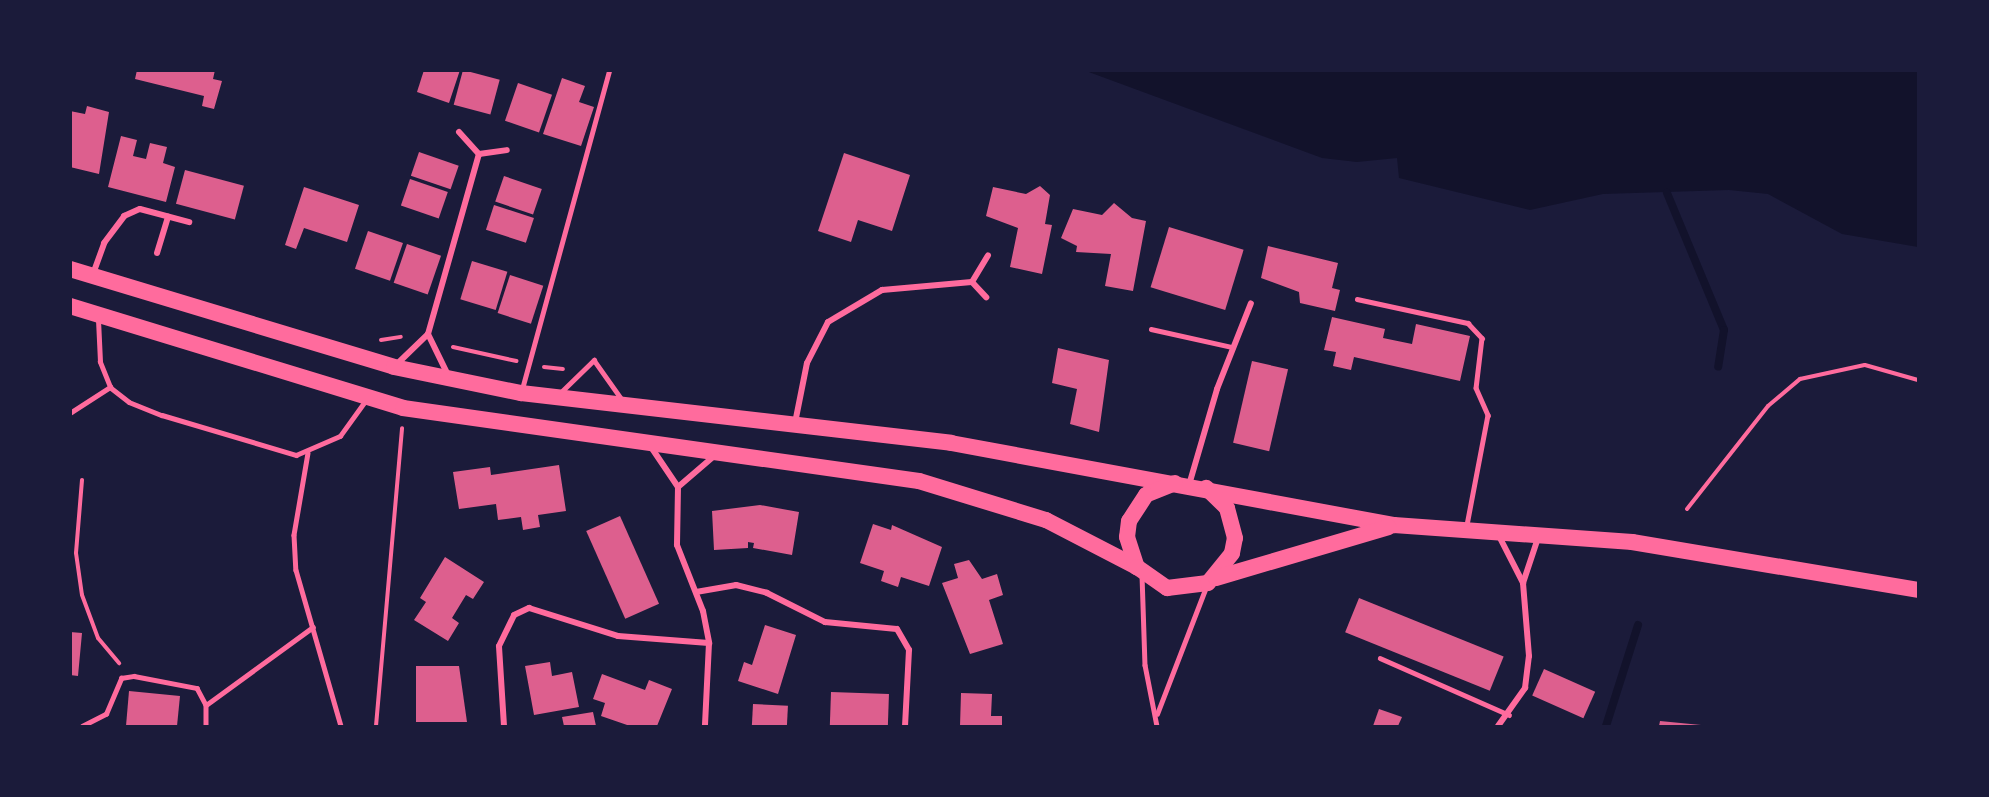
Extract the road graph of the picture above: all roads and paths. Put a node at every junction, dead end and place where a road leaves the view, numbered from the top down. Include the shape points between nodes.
1 (609, 70) edge
2 (459, 132) dead end
3 (507, 150) dead end
4 (479, 154) junction
5 (168, 217) junction
6 (189, 222) dead end
7 (157, 253) dead end
8 (988, 255) dead end
9 (70, 269) edge
10 (92, 277) junction
11 (972, 282) junction
12 (986, 297) dead end
13 (1357, 299) dead end
14 (1251, 303) dead end
15 (70, 306) edge
16 (98, 315) junction
17 (1151, 329) dead end
18 (429, 334) junction
19 (374, 341) dead end
20 (1232, 347) junction
21 (529, 364) junction
22 (394, 367) junction
23 (585, 368) junction
24 (450, 379) junction
25 (1918, 380) edge
26 (110, 387) junction
27 (521, 393) junction
28 (368, 398) junction
29 (554, 399) junction
30 (627, 407) junction
31 (404, 408) junction
32 (70, 413) edge
33 (795, 424) junction
34 (650, 445) junction
35 (717, 452) junction
36 (308, 453) junction
37 (82, 480) dead end
38 (1190, 485) junction
39 (678, 487) junction
40 (1687, 509) dead end
41 (1394, 525) junction
42 (1467, 528) junction
43 (1496, 530) junction
44 (1540, 533) junction
45 (1140, 570) junction
46 (1212, 581) junction
47 (1523, 583) junction
48 (1918, 590) edge
49 (696, 592) junction
50 (313, 627) junction
51 (709, 643) junction
52 (1380, 658) dead end
53 (134, 676) junction
54 (206, 705) junction
55 (1509, 715) junction
56 (1156, 716) junction
57 (82, 726) edge
58 (206, 726) edge
59 (341, 726) edge
60 (376, 726) edge
61 (504, 726) edge
62 (705, 726) edge
63 (905, 726) edge
64 (1157, 726) edge
65 (1498, 726) edge

1 - 21 lane
2 - 4 street
3 - 4 street
4 - 18 street
5 - 6 street
5 - 7 street
5 - 10 street via 140,209 124,216 104,243
8 - 11 street
9 - 10 highway
10 - 22 highway
11 - 12 street
11 - 33 street via 882,290 828,322 807,363
13 - 42 lane via 1468,323 1482,338 1476,388 1488,415
14 - 20 street
15 - 16 highway
16 - 26 lane via 100,362
16 - 28 highway
17 - 20 lane
18 - 19 path
18 - 21 path via 455,348
18 - 22 street
18 - 24 street
20 - 38 street
21 - 23 path
21 - 27 lane
22 - 24 highway
23 - 29 lane
23 - 30 lane via 594,360
24 - 27 highway
25 - 40 path via 1865,365 1800,379 1768,406
26 - 32 lane
26 - 36 lane via 129,402 162,415 265,447
27 - 29 highway
28 - 31 highway
28 - 36 lane via 340,436
29 - 30 highway
30 - 33 highway
31 - 34 highway
31 - 60 path
33 - 38 highway via 951,442
34 - 35 highway
34 - 39 street
35 - 39 street
35 - 45 highway via 919,481 1046,520
36 - 50 lane via 294,535 296,570
37 - 53 path via 76,553 82,595 98,638
38 - 41 highway
38 - 45 highway via 1146,495 1129,521 1130,553
38 - 46 highway via 1227,508 1235,538 1229,560
39 - 49 street via 677,545
41 - 42 highway
41 - 46 highway
42 - 43 highway
43 - 44 highway
43 - 47 street
44 - 47 street
44 - 48 highway via 1643,544
45 - 46 highway via 1181,590
45 - 56 lane via 1145,665
46 - 56 lane
47 - 55 street via 1529,656 1525,688
49 - 51 street
49 - 63 street via 736,585 767,593 825,622 897,629 909,650
50 - 54 lane
50 - 59 lane
51 - 61 street via 618,636 529,608 513,615 499,646
51 - 62 street
52 - 55 lane
53 - 54 lane via 186,682 197,688
53 - 57 lane via 121,678 106,714
54 - 58 lane
55 - 65 street
56 - 64 lane

